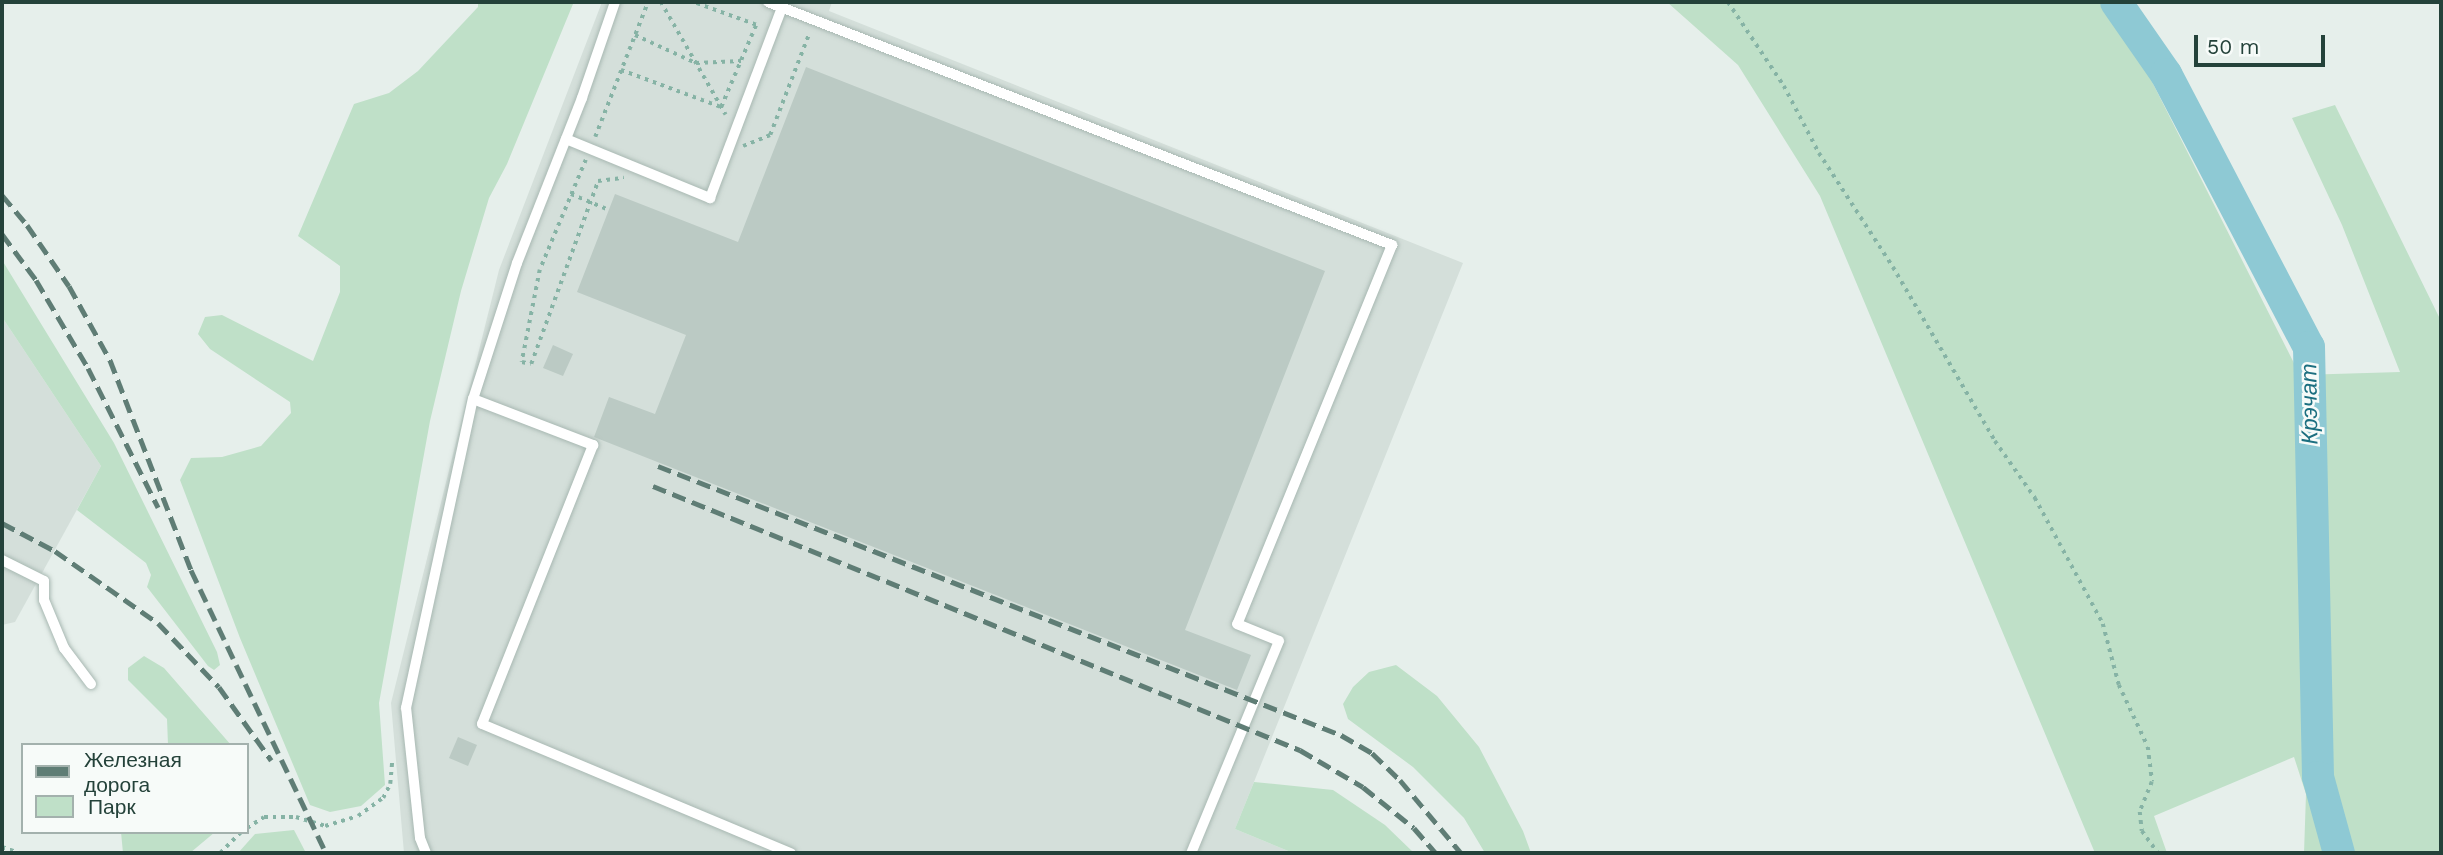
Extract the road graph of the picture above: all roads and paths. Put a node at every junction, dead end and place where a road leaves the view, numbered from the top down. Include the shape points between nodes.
1 (615, 2) edge
2 (648, 2) edge
3 (661, 2) edge
4 (692, 2) edge
5 (768, 2) edge
6 (1728, 2) edge
7 (782, 7) junction
8 (776, 23) junction
9 (756, 25) junction
10 (635, 35) junction
11 (741, 61) junction
12 (696, 63) junction
13 (621, 70) junction
14 (721, 107) junction
15 (735, 131) junction
16 (566, 139) junction
17 (590, 149) junction
18 (727, 153) junction
19 (654, 175) junction
20 (571, 194) junction
21 (590, 202) junction
22 (609, 210) dead end
23 (473, 399) junction
24 (2, 560) edge
25 (91, 684) dead end
26 (392, 762) dead end
27 (248, 827) edge
28 (239, 834) edge
29 (2, 846) edge
30 (19, 853) edge
31 (220, 853) edge
32 (426, 853) edge
33 (791, 853) edge
34 (1191, 853) edge
35 (2158, 853) edge

1 - 16 lane
2 - 10 path
3 - 12 path
4 - 9 path
5 - 7 lane
6 - 35 path via 1784,86 1819,153 1893,267 1995,441 2035,498 2103,624 2119,685 2148,747 2152,782 2140,812 2142,831
7 - 8 lane
7 - 34 lane via 1392,245 1237,624 1279,641
8 - 9 path
8 - 15 lane
8 - 18 path via 811,34 770,135
9 - 11 path
10 - 12 path
10 - 13 path
11 - 12 path
11 - 14 path
12 - 14 path
13 - 14 path
13 - 17 path
14 - 15 path
15 - 18 lane
16 - 17 lane
16 - 23 lane via 517,263
17 - 19 lane
17 - 20 path
18 - 19 lane via 710,198
19 - 21 path via 598,181
20 - 21 path
20 - 21 path via 540,270 522,362 531,364
21 - 22 path
23 - 32 lane via 406,708 420,838
23 - 33 lane via 593,445 482,724
24 - 25 lane via 44,581 44,600 64,648
26 - 27 path via 383,798 358,816 325,826 296,817 264,817
28 - 31 path
29 - 30 path

